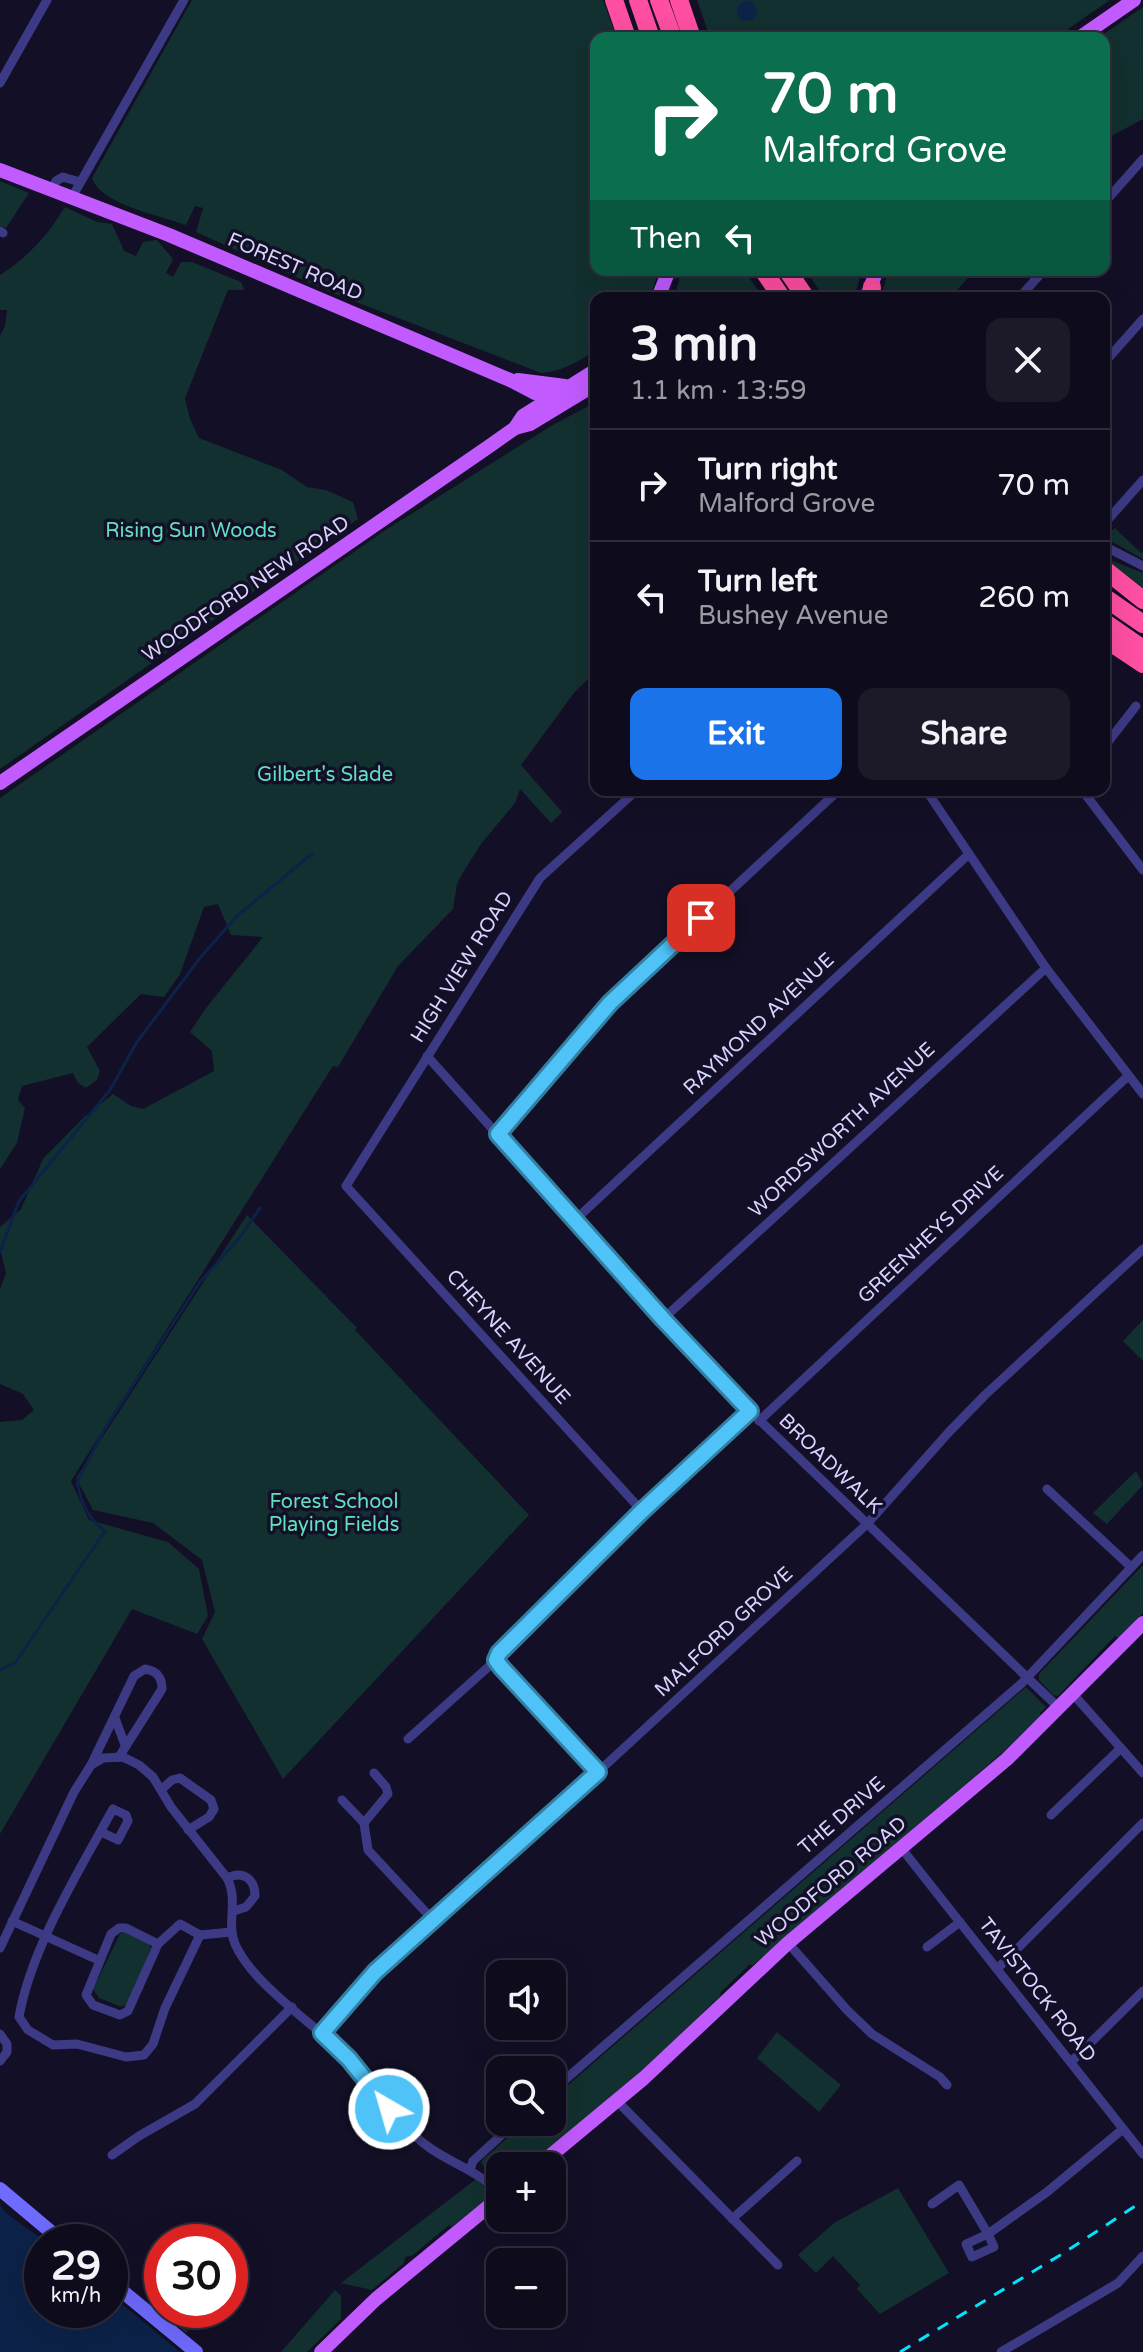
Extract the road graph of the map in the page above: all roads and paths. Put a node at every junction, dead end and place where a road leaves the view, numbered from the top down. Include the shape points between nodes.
1 (47, 0) edge
2 (184, 0) edge
3 (614, 0) edge
4 (638, 0) edge
5 (659, 0) edge
6 (679, 0) edge
7 (1134, 0) edge
8 (625, 32) edge
9 (649, 32) edge
10 (671, 32) edge
11 (690, 32) edge
12 (1088, 32) edge
13 (0, 83) edge
14 (1143, 159) edge
15 (0, 170) edge
16 (80, 182) junction
17 (51, 191) junction
18 (1110, 196) edge
19 (71, 199) junction
20 (1039, 276) edge
21 (1024, 292) edge
22 (1143, 319) edge
23 (1110, 356) edge
24 (590, 376) edge
25 (516, 383) junction
26 (590, 386) edge
27 (575, 390) junction
28 (556, 396) junction
29 (519, 422) junction
30 (1143, 480) edge
31 (1110, 517) edge
32 (1110, 549) edge
33 (1143, 566) edge
34 (1110, 574) edge
35 (1143, 600) edge
36 (1110, 601) edge
37 (1143, 624) edge
38 (1110, 626) edge
39 (1110, 642) edge
40 (1143, 649) edge
41 (1143, 664) edge
42 (1136, 706) dead end
43 (1110, 739) edge
44 (0, 783) edge
45 (630, 796) edge
46 (833, 796) edge
47 (930, 796) edge
48 (1087, 796) edge
49 (969, 854) junction
50 (1143, 870) edge
51 (1046, 968) junction
52 (427, 1056) junction
53 (1128, 1076) junction
54 (1143, 1094) edge
55 (498, 1134) junction
56 (346, 1186) joint
57 (575, 1220) junction
58 (1143, 1249) edge
59 (663, 1319) junction
60 (750, 1411) junction
61 (759, 1421) junction
62 (1047, 1489) dead end
63 (642, 1511) junction
64 (867, 1524) junction
65 (1143, 1555) edge
66 (1131, 1567) junction
67 (1143, 1623) edge
68 (496, 1660) junction
69 (1027, 1678) junction
70 (1073, 1694) junction
71 (1059, 1708) junction
72 (115, 1718) junction
73 (408, 1739) dead end
74 (125, 1745) junction
75 (1121, 1748) junction
76 (119, 1757) junction
77 (91, 1765) junction
78 (598, 1772) junction
79 (374, 1773) dead end
80 (1143, 1773) edge
81 (162, 1789) junction
82 (342, 1800) dead end
83 (1051, 1815) dead end
84 (364, 1823) junction
85 (1143, 1823) edge
86 (188, 1830) junction
87 (101, 1832) dead end
88 (902, 1849) junction
89 (227, 1878) junction
90 (234, 1911) junction
91 (12, 1921) junction
92 (434, 1921) junction
93 (960, 1922) junction
94 (232, 1932) junction
95 (200, 1935) junction
96 (46, 1937) junction
97 (788, 1943) junction
98 (158, 1944) junction
99 (927, 1947) dead end
100 (0, 1948) edge
101 (98, 1960) junction
102 (997, 1969) junction
103 (1143, 1991) edge
104 (292, 2007) junction
105 (322, 2033) junction
106 (0, 2034) edge
107 (0, 2061) edge
108 (1071, 2062) junction
109 (566, 2079) edge
110 (947, 2085) dead end
111 (618, 2102) junction
112 (1123, 2129) junction
113 (501, 2136) edge
114 (556, 2152) edge
115 (1143, 2154) edge
116 (112, 2155) dead end
117 (797, 2161) dead end
118 (470, 2170) junction
119 (486, 2179) edge
120 (0, 2189) edge
121 (932, 2204) dead end
122 (486, 2208) edge
123 (732, 2219) junction
124 (42, 2224) edge
125 (1143, 2256) edge
126 (778, 2265) dead end
127 (128, 2296) edge
128 (196, 2352) edge
129 (321, 2352) edge
130 (1001, 2352) edge

1 - 13 street
2 - 16 street
3 - 8 highway
4 - 9 highway
5 - 10 highway
6 - 11 highway
7 - 12 main road
14 - 18 street
15 - 17 main road, FOREST ROAD
16 - 17 street via 63,177
16 - 19 street
17 - 19 main road, FOREST ROAD
19 - 25 main road, FOREST ROAD via 169,235
20 - 21 street
22 - 23 street
24 - 27 main road, WOODFORD NEW ROAD
25 - 27 main road
25 - 28 main road, FOREST ROAD
25 - 29 main road
26 - 27 main road, WOODFORD NEW ROAD
27 - 28 main road, FOREST ROAD
27 - 29 main road, WOODFORD NEW ROAD via 530,424
28 - 29 main road, WOODFORD NEW ROAD
29 - 44 main road, WOODFORD NEW ROAD
30 - 31 street
32 - 33 street
34 - 35 highway
36 - 37 highway
38 - 40 highway
39 - 41 highway
42 - 43 street
45 - 52 street, HIGH VIEW ROAD via 540,878
46 - 55 street via 610,1003
47 - 49 street
48 - 50 street
49 - 51 street
49 - 57 street, RAYMOND AVENUE
51 - 53 street
51 - 59 street, WORDSWORTH AVENUE
52 - 55 street, BROADWALK
52 - 56 street, HIGH VIEW ROAD
53 - 54 street
53 - 61 street, GREENHEYS DRIVE
55 - 57 street, BROADWALK
56 - 63 street, CHEYNE AVENUE
57 - 59 street, BROADWALK
58 - 64 street, MALFORD GROVE via 985,1395
59 - 60 street, BROADWALK
60 - 61 street, BROADWALK
60 - 63 street
61 - 64 street, BROADWALK
62 - 66 street
63 - 68 street
64 - 69 street, BROADWALK
64 - 78 street, MALFORD GROVE
65 - 66 street, THE DRIVE
66 - 69 street, THE DRIVE
67 - 70 main road, WOODFORD ROAD
68 - 73 street
68 - 78 street
69 - 71 street, BROADWALK
69 - 109 street, THE DRIVE
70 - 71 main road, WOODFORD ROAD
70 - 75 street
71 - 88 main road, WOODFORD ROAD
72 - 74 street
72 - 74 street via 137,1672 154,1671 162,1689
72 - 77 street
74 - 76 street
75 - 80 street
75 - 83 street
76 - 77 street
76 - 81 street via 139,1765
77 - 91 street
78 - 92 street, MALFORD GROVE
79 - 84 street via 388,1794
81 - 86 street
81 - 86 street via 180,1778 211,1800 214,1809 209,1817
82 - 84 street
84 - 92 street via 368,1850
85 - 102 street
86 - 89 street
87 - 96 street
88 - 93 street, TAVISTOCK ROAD
88 - 97 main road, WOODFORD ROAD
89 - 90 street
89 - 90 street via 244,1875 255,1889 246,1907
90 - 94 street
91 - 96 street
91 - 100 street
92 - 105 street, MALFORD GROVE via 375,1972
93 - 99 street
93 - 102 street, TAVISTOCK ROAD
94 - 95 street
94 - 104 street via 258,1977
95 - 96 street via 153,2044 144,2055 126,2057 77,2044 53,2045 28,2030 19,2017 24,1988
95 - 98 street via 180,1924
96 - 101 street
97 - 110 street via 872,2034
97 - 111 main road, WOODFORD ROAD
98 - 101 street via 119,1928
98 - 101 street via 124,2014 88,2000
102 - 108 street, TAVISTOCK ROAD
103 - 108 street
104 - 105 street
104 - 116 street via 195,2104
105 - 118 street via 405,2125 431,2149
106 - 107 street via 7,2052
108 - 112 street, TAVISTOCK ROAD
111 - 114 main road, WOODFORD ROAD
111 - 123 street
112 - 115 street, TAVISTOCK ROAD
112 - 121 street via 988,2234 959,2185
113 - 118 street
117 - 123 street
118 - 119 street
120 - 124 street
122 - 129 main road
123 - 126 street
125 - 130 street via 1118,2283
127 - 128 street

